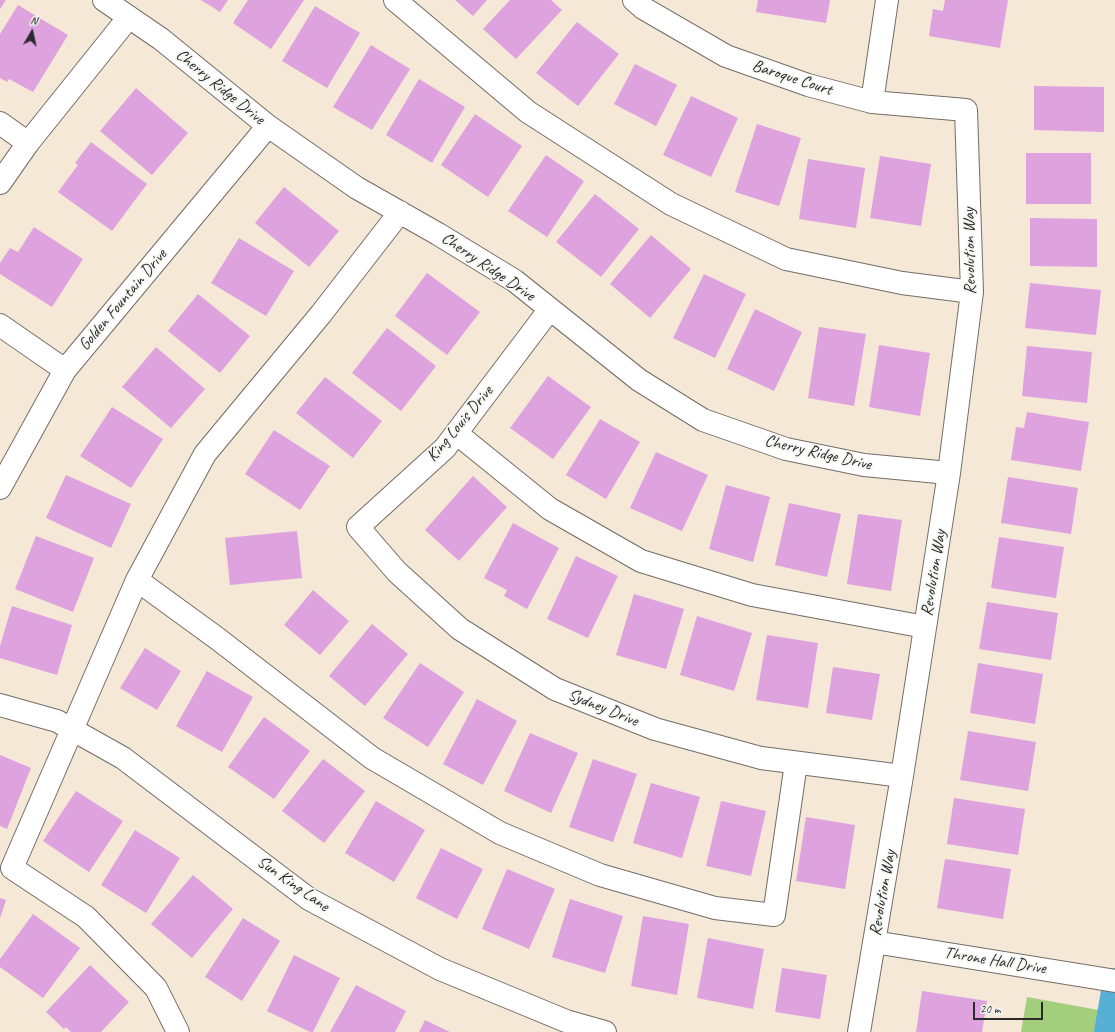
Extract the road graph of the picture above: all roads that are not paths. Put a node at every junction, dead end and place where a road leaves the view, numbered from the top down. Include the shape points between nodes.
1 (104, 0) edge
2 (395, 0) edge
3 (634, 0) edge
4 (887, 0) edge
5 (129, 17) junction
6 (872, 102) junction
7 (966, 110) joint
8 (0, 123) edge
9 (268, 126) junction
10 (28, 143) junction
11 (0, 183) edge
12 (400, 212) junction
13 (972, 292) junction
14 (550, 310) junction
15 (0, 325) edge
16 (65, 370) junction
17 (456, 433) junction
18 (949, 473) junction
19 (0, 488) edge
20 (358, 527) joint
21 (137, 580) junction
22 (925, 627) junction
23 (0, 705) edge
24 (72, 729) junction
25 (796, 763) junction
26 (902, 776) junction
27 (874, 942) junction
28 (1115, 981) edge
29 (178, 1032) edge
30 (605, 1032) edge
31 (859, 1032) edge

1 - 5 street, Cherry Ridge Drive
2 - 13 street via 528,112 670,204 786,259 902,283
3 - 6 street, Baroque Court via 643,8 726,56 808,85
4 - 6 street
5 - 9 street, Cherry Ridge Drive via 161,39
5 - 10 street
6 - 7 street, Baroque Court
7 - 13 street, Revolution Way
8 - 10 street
9 - 12 street, Cherry Ridge Drive via 357,188
9 - 16 street, Golden Fountain Drive
10 - 11 street
12 - 14 street, Cherry Ridge Drive via 515,281
12 - 21 street via 321,314 205,454
13 - 18 street, Revolution Way
14 - 17 street, King Louis Drive
14 - 18 street, Cherry Ridge Drive via 639,380 704,420 786,449 864,465
15 - 16 street
16 - 19 street, Golden Fountain Drive
17 - 20 street, King Louis Drive via 445,448
17 - 22 street via 550,508 640,561 752,595
18 - 22 street, Revolution Way
20 - 25 street, Sydney Drive via 397,572 460,630 555,689 654,729 761,758
21 - 24 street
21 - 25 street via 372,758 500,833 600,875 714,908 774,915
22 - 26 street, Revolution Way
23 - 24 street, Sun King Lane via 57,721
24 - 29 street via 12,868 86,917 156,988
24 - 30 street, Sun King Lane via 123,758 309,899 440,969 566,1021
25 - 26 street, Sydney Drive
26 - 27 street, Revolution Way
27 - 28 street, Throne Hall Drive
27 - 31 street, Revolution Way

